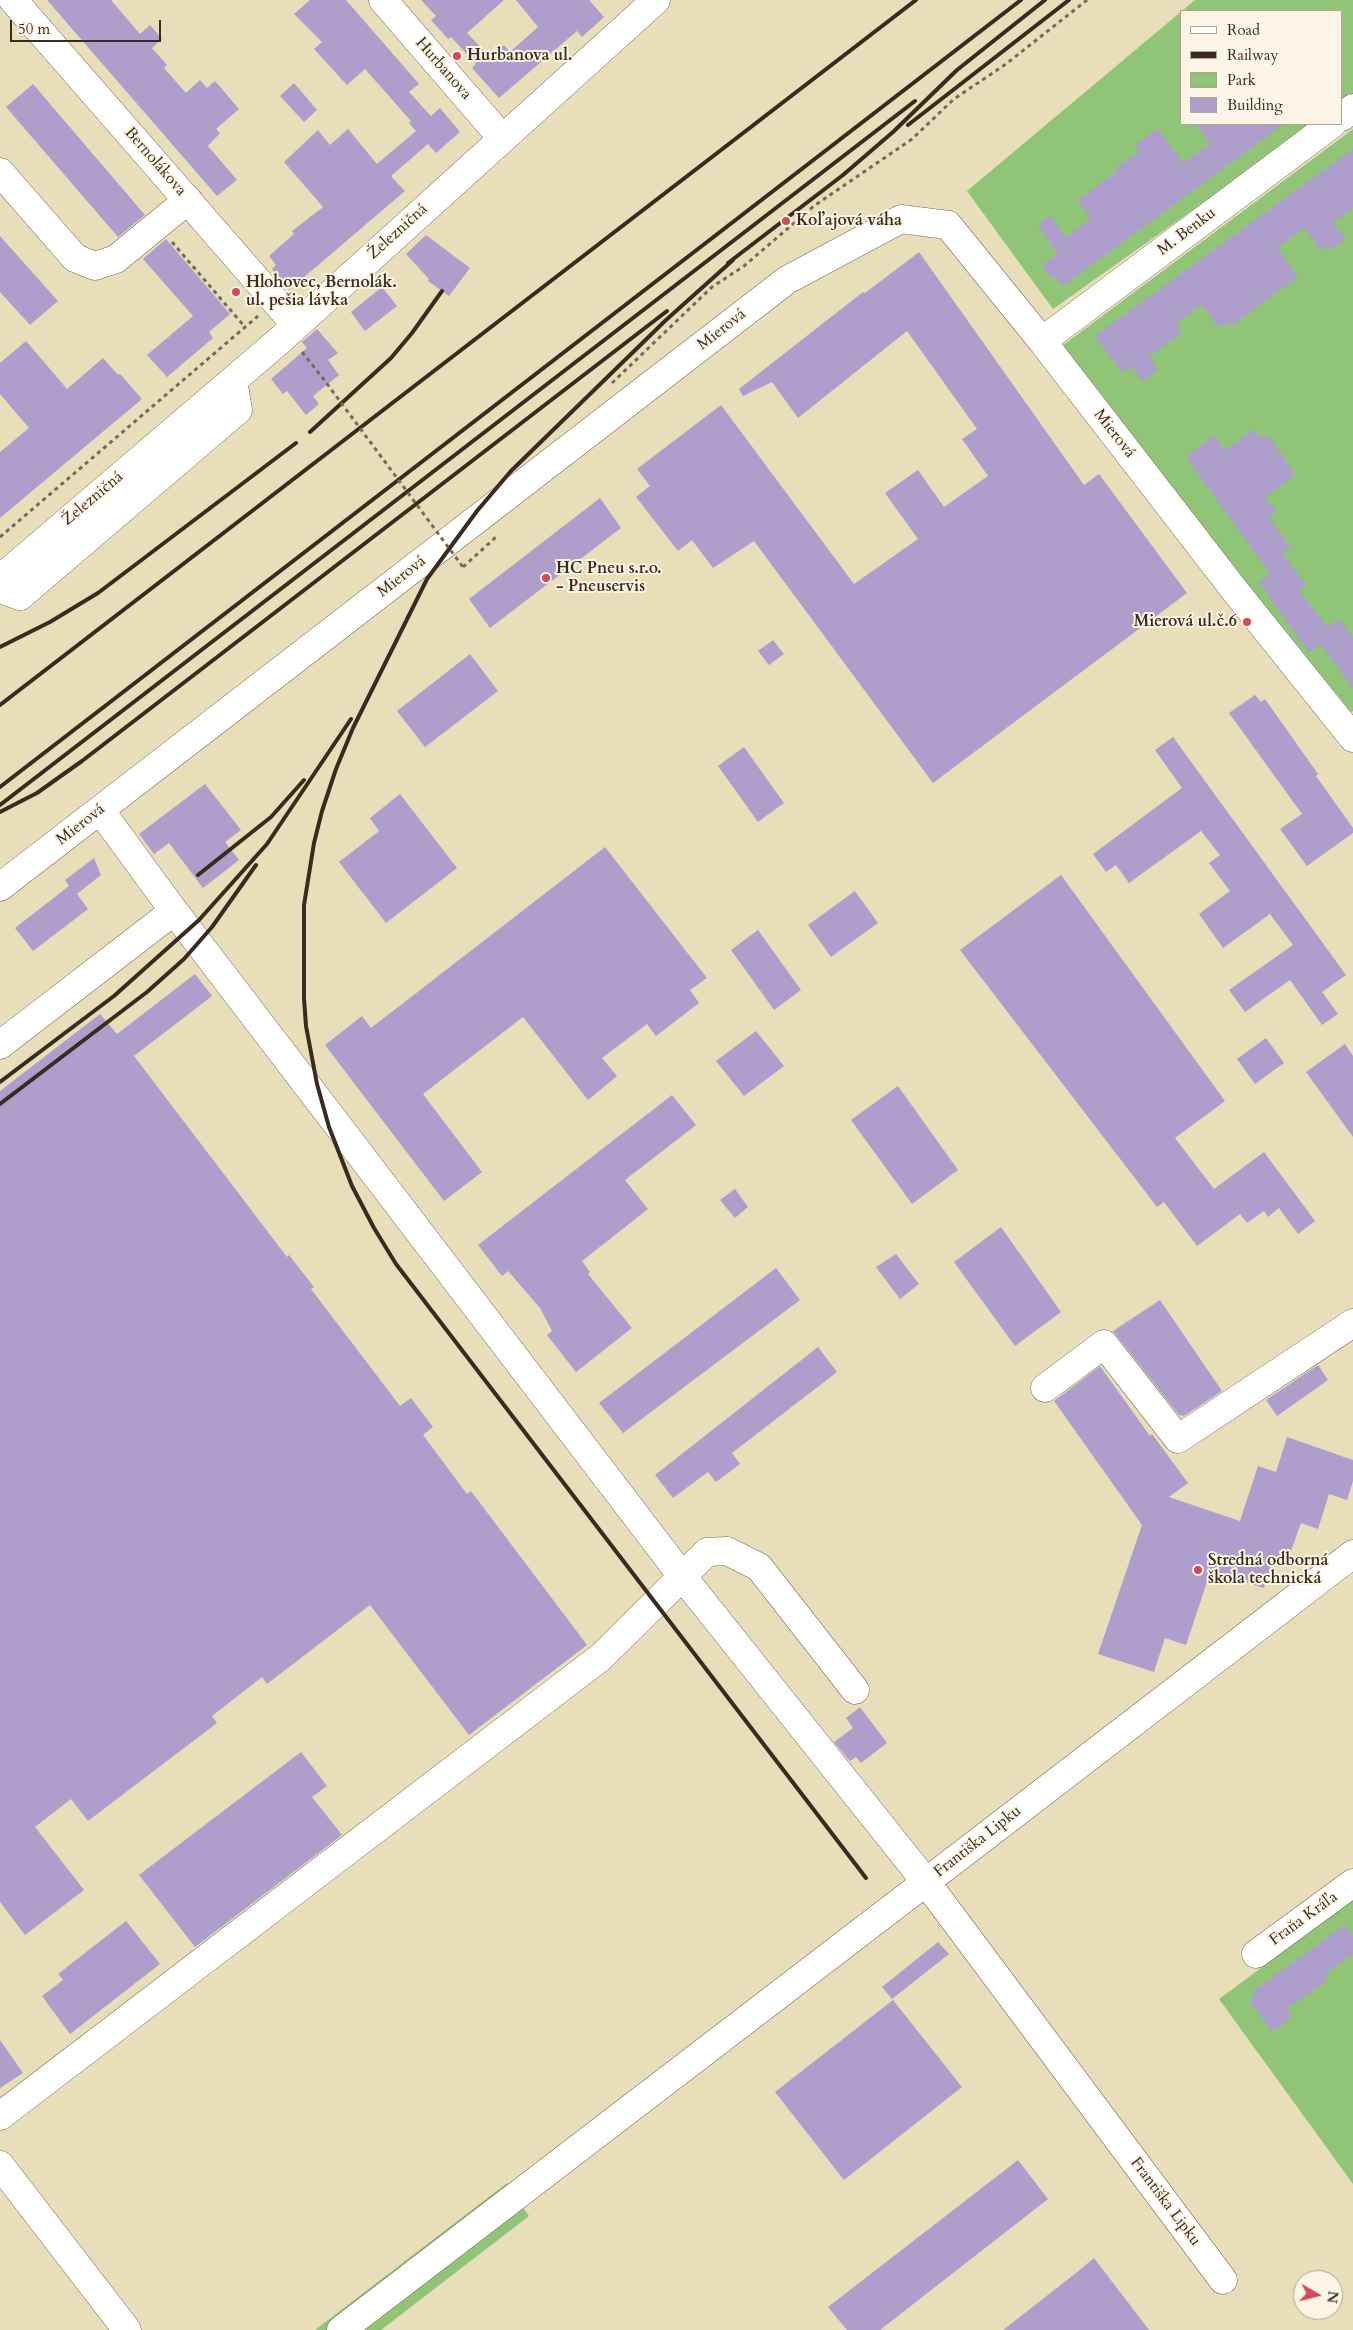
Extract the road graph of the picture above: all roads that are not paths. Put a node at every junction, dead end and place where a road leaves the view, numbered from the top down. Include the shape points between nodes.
1 (13, 0) edge
2 (383, 0) edge
3 (656, 0) edge
4 (1353, 108) edge
5 (1343, 116) edge
6 (1331, 125) edge
7 (502, 138) junction
8 (0, 172) edge
9 (188, 200) junction
10 (296, 324) junction
11 (1042, 341) junction
12 (233, 380) junction
13 (0, 579) edge
14 (0, 589) edge
15 (1352, 735) edge
16 (100, 810) junction
17 (0, 887) edge
18 (174, 911) junction
19 (0, 1045) edge
20 (1353, 1323) edge
21 (1045, 1388) dead end
22 (1353, 1554) edge
23 (682, 1576) junction
24 (856, 1690) dead end
25 (926, 1882) junction
26 (1353, 1883) edge
27 (1256, 1954) dead end
28 (0, 2116) edge
29 (0, 2165) edge
30 (1223, 2280) dead end
31 (128, 2330) edge
32 (341, 2330) edge

1 - 9 street, Bernolákova
2 - 7 street, Hurbanova
3 - 7 street, Železničná
4 - 5 street
6 - 11 street, M. Benku
7 - 10 street, Železničná
8 - 9 street via 75,258 95,266 116,259
9 - 10 street, Bernolákova
10 - 12 street, Železničná
11 - 15 street, Mierová via 1236,592
11 - 16 street, Mierová via 948,225 901,219 889,224 787,280
12 - 13 street, Železničná
12 - 14 street via 238,410 20,596
16 - 17 street, Mierová
16 - 18 street
18 - 19 street
18 - 23 street
20 - 21 street via 1178,1439 1104,1344
22 - 25 street, Františka Lipku
23 - 24 street via 707,1552 727,1551 758,1567
23 - 25 street
23 - 28 street via 601,1657
25 - 30 street, Františka Lipku
25 - 32 street
26 - 27 street, Fraňa Kráľa
29 - 31 street

